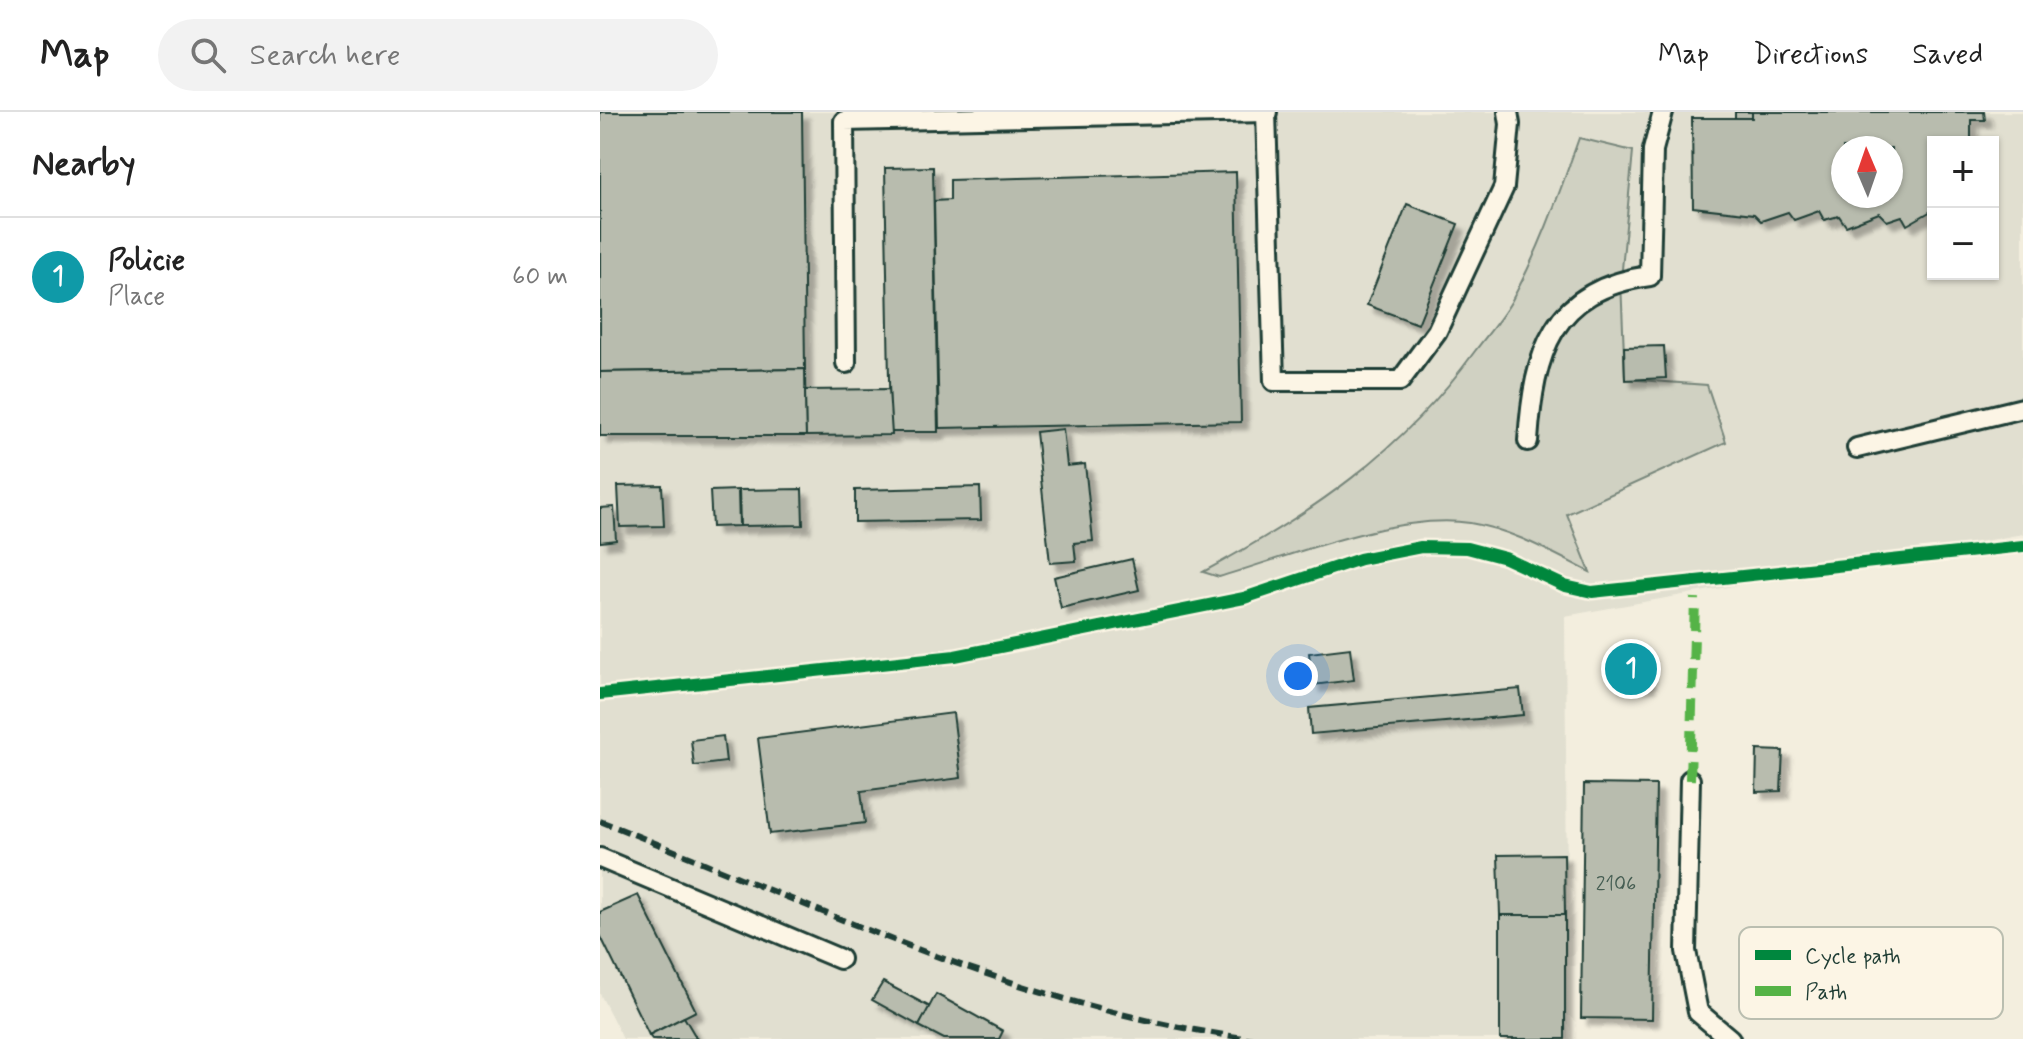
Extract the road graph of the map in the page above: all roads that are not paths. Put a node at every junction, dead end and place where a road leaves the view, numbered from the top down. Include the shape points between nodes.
1 (1266, 112) edge
2 (1508, 112) edge
3 (1663, 112) edge
4 (846, 363) dead end
5 (2023, 408) edge
6 (1528, 441) dead end
7 (1857, 448) dead end
8 (1690, 780) dead end
9 (600, 858) edge
10 (840, 959) dead end
11 (1730, 1039) edge

1 - 2 lane via 1274,381 1400,381 1437,331 1504,187
1 - 4 lane via 844,121
3 - 6 lane via 1653,150 1650,276 1602,286 1578,301 1544,348 1532,386
5 - 7 lane
8 - 11 lane via 1686,951 1698,1012
9 - 10 lane

